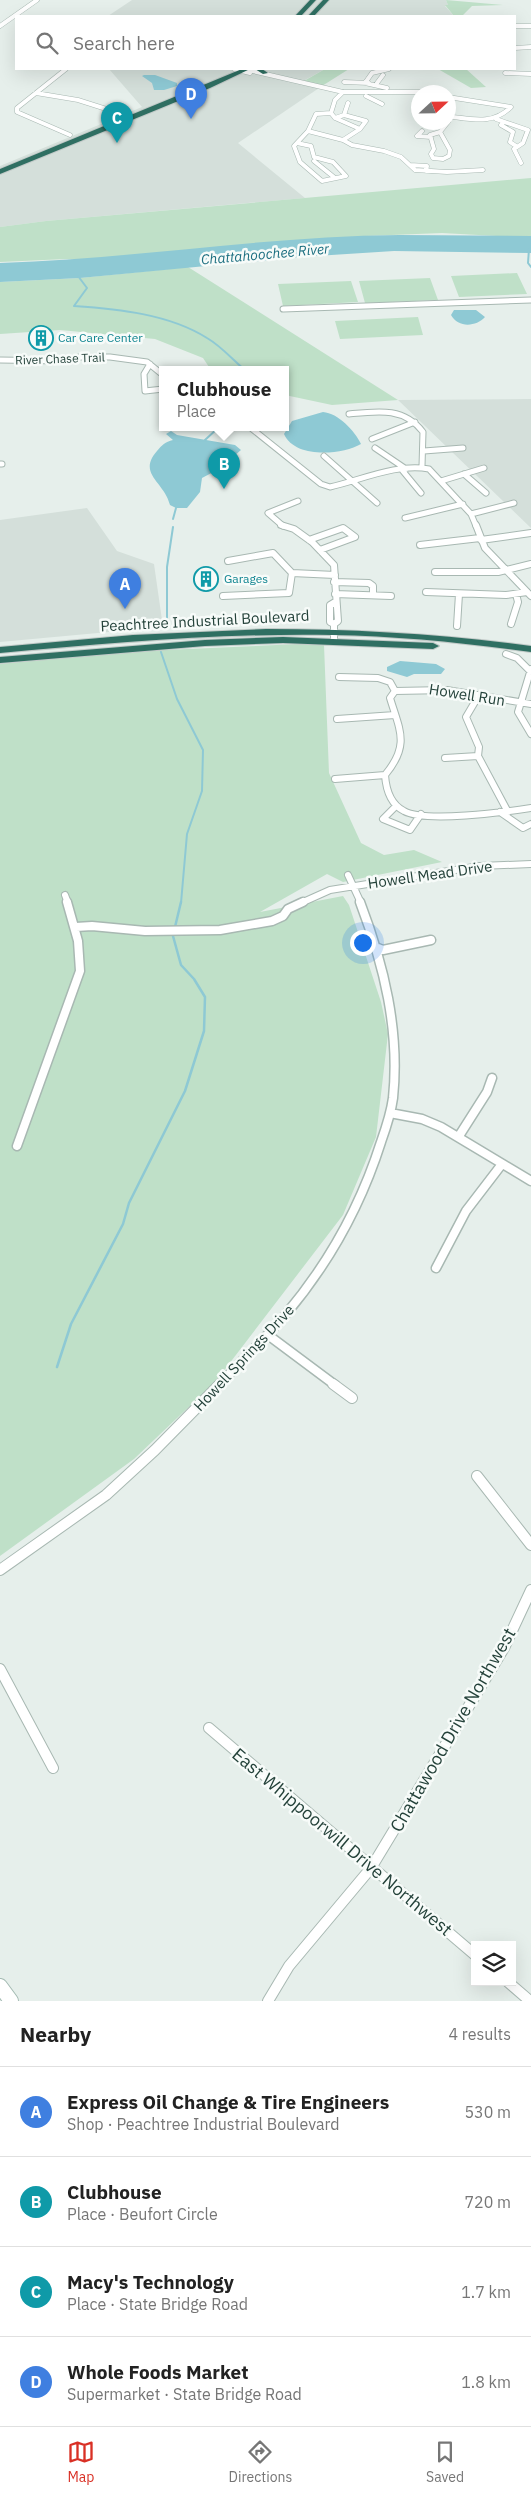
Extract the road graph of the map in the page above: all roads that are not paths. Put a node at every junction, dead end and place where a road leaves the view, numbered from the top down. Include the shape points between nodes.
1 (37, 0) edge
2 (313, 0) edge
3 (326, 0) edge
4 (15, 15) edge
5 (16, 15) edge
6 (299, 15) edge
7 (313, 15) edge
8 (0, 26) edge
9 (516, 26) edge
10 (531, 26) edge
11 (531, 47) edge
12 (516, 48) edge
13 (65, 70) edge
14 (250, 70) edge
15 (385, 70) edge
16 (232, 72) edge
17 (257, 72) edge
18 (265, 73) junction
19 (505, 73) dead end
20 (531, 74) edge
21 (383, 75) dead end
22 (344, 82) dead end
23 (365, 83) junction
24 (377, 83) junction
25 (383, 83) dead end
26 (343, 92) junction
27 (390, 92) junction
28 (411, 92) edge
29 (36, 94) junction
30 (339, 96) junction
31 (366, 96) junction
32 (456, 98) edge
33 (517, 99) dead end
34 (348, 103) dead end
35 (382, 104) dead end
36 (511, 107) junction
37 (331, 113) junction
38 (116, 114) junction
39 (344, 115) junction
40 (456, 117) edge
41 (335, 118) junction
42 (496, 119) junction
43 (504, 122) junction
44 (360, 129) junction
45 (308, 131) junction
46 (422, 131) dead end
47 (440, 132) joint
48 (70, 135) junction
49 (431, 137) junction
50 (343, 140) junction
51 (297, 143) junction
52 (516, 146) junction
53 (314, 159) junction
54 (521, 163) dead end
55 (0, 164) edge
56 (302, 164) junction
57 (483, 170) dead end
58 (0, 172) edge
59 (335, 178) junction
60 (531, 300) edge
61 (282, 309) dead end
62 (0, 360) edge
63 (150, 364) junction
64 (159, 372) edge
65 (159, 389) edge
66 (349, 414) dead end
67 (415, 422) junction
68 (255, 431) edge
69 (372, 439) dead end
70 (375, 448) dead end
71 (463, 448) dead end
72 (424, 451) junction
73 (324, 456) dead end
74 (422, 466) junction
75 (484, 468) dead end
76 (404, 469) junction
77 (464, 474) junction
78 (441, 480) junction
79 (353, 482) junction
80 (421, 493) dead end
81 (486, 493) dead end
82 (298, 502) dead end
83 (514, 502) dead end
84 (377, 503) dead end
85 (463, 504) junction
86 (471, 514) junction
87 (404, 518) dead end
88 (531, 533) edge
89 (480, 539) junction
90 (309, 540) junction
91 (420, 544) dead end
92 (320, 550) junction
93 (228, 561) dead end
94 (531, 564) edge
95 (504, 570) junction
96 (435, 572) dead end
97 (292, 573) junction
98 (335, 578) junction
99 (426, 592) dead end
100 (335, 594) junction
101 (459, 594) junction
102 (516, 594) junction
103 (529, 594) edge
104 (372, 595) junction
105 (223, 596) dead end
106 (391, 596) dead end
107 (511, 624) dead end
108 (457, 626) dead end
109 (334, 631) junction
110 (531, 649) edge
111 (0, 650) edge
112 (506, 654) junction
113 (531, 656) edge
114 (0, 660) edge
115 (531, 670) edge
116 (339, 677) dead end
117 (395, 691) junction
118 (479, 694) junction
119 (519, 703) junction
120 (531, 704) edge
121 (395, 715) junction
122 (337, 719) dead end
123 (531, 734) edge
124 (478, 756) junction
125 (445, 758) dead end
126 (385, 775) junction
127 (335, 779) dead end
128 (396, 806) junction
129 (531, 808) edge
130 (500, 812) junction
131 (508, 812) junction
132 (421, 814) junction
133 (531, 824) edge
134 (531, 864) edge
135 (348, 875) dead end
136 (353, 885) junction
137 (65, 894) dead end
138 (76, 927) junction
139 (431, 940) dead end
140 (378, 948) junction
141 (492, 1078) dead end
142 (390, 1113) junction
143 (459, 1136) junction
144 (17, 1146) dead end
145 (502, 1164) junction
146 (531, 1181) edge
147 (436, 1268) dead end
148 (268, 1335) junction
149 (352, 1398) dead end
150 (478, 1476) dead end
151 (531, 1544) edge
152 (0, 1570) edge
153 (531, 1590) edge
154 (0, 1669) edge
155 (208, 1728) dead end
156 (53, 1768) dead end
157 (371, 1868) junction
158 (471, 1952) edge
159 (0, 1986) edge
160 (513, 1986) edge
161 (11, 2001) edge
162 (268, 2001) edge
163 (530, 2001) edge

1 - 5 street
2 - 6 highway
3 - 7 highway
4 - 8 street
9 - 10 street
11 - 12 street
13 - 29 street
14 - 18 street
15 - 23 street via 372,73
16 - 17 highway
16 - 38 highway
16 - 58 highway
17 - 18 highway
17 - 30 street
18 - 26 street
19 - 20 street
21 - 24 street
22 - 23 street
23 - 24 street
23 - 27 street via 387,88
24 - 25 street
26 - 27 street
26 - 30 street
27 - 28 street
27 - 31 street
29 - 38 street via 91,104
29 - 48 street via 16,108 17,112
30 - 31 street
30 - 37 street
31 - 35 street
32 - 36 street
33 - 36 street
34 - 39 street
36 - 42 street
37 - 41 street
37 - 45 street via 316,114
38 - 48 highway
39 - 41 street
39 - 44 street via 366,122
40 - 42 street
41 - 44 street
42 - 43 street
43 - 52 street via 501,125 513,132 510,142
43 - 52 street via 528,130 523,143
44 - 50 street
45 - 50 street
45 - 51 street
46 - 49 street via 417,136
47 - 49 street
47 - 49 street via 450,156 433,158
48 - 55 highway
50 - 57 street via 401,157 410,165 427,166 426,170
51 - 53 street via 311,146
51 - 56 street via 294,146
52 - 54 street via 514,149
53 - 56 street
53 - 59 street
53 - 59 street via 322,156 337,163 346,176
56 - 59 street via 322,181
60 - 61 street
62 - 63 street, River Chase Trail via 66,361 80,357 110,357
63 - 64 street
63 - 65 street via 144,374 145,391
66 - 67 street via 382,410 399,412 407,414
67 - 69 street
67 - 72 street via 423,432
68 - 79 street via 321,484 330,487
70 - 76 street
71 - 72 street
72 - 74 street
73 - 79 street
74 - 76 street
74 - 78 street via 429,468
75 - 77 street
76 - 79 street
76 - 80 street
77 - 78 street
77 - 81 street
78 - 85 street
79 - 84 street
82 - 90 street via 268,513 282,526 294,529
83 - 86 street
85 - 86 street
85 - 87 street
86 - 89 street
88 - 89 street
89 - 91 street
89 - 95 street
90 - 92 street
90 - 92 street via 343,528 355,537
92 - 98 street via 334,565
93 - 97 street via 273,553
94 - 95 street
95 - 96 street
95 - 103 street
97 - 98 street
97 - 105 street via 289,593
98 - 100 street
98 - 104 street via 369,583 373,586
99 - 101 street
100 - 104 street
100 - 109 street via 338,621
101 - 102 street
101 - 108 street
102 - 103 street
102 - 107 street via 518,602
104 - 106 street
109 - 110 highway, Peachtree Industrial Boulevard via 392,632
109 - 111 highway, Peachtree Industrial Boulevard via 247,630
109 - 112 highway, Peachtree Industrial Boulevard
109 - 114 highway, Peachtree Industrial Boulevard
112 - 113 highway, Peachtree Industrial Boulevard
112 - 115 street via 518,658
115 - 119 street
116 - 117 street via 378,678 390,682
117 - 118 street, Howell Run via 428,688
117 - 121 street via 390,698
118 - 119 street, Howell Run
118 - 124 street via 466,717 479,747
119 - 120 street, Howell Run
119 - 123 street via 518,712
121 - 122 street
121 - 126 street via 404,743 397,763
124 - 125 street
124 - 131 street
126 - 127 street
126 - 128 street via 385,788
128 - 132 street via 407,814
128 - 132 street via 384,819 410,830
129 - 131 street
130 - 131 street
130 - 132 street
130 - 133 street via 523,828
134 - 136 street, Howell Mead Drive via 480,866
135 - 136 street, Howell Springs Drive
136 - 138 street, Howell Mead Drive via 330,890 288,909 283,916 272,921 220,930 145,931
136 - 140 street, Howell Springs Drive
137 - 138 street
138 - 144 street via 81,949 80,971
139 - 140 street via 383,950
140 - 142 street, Howell Springs Drive via 388,990 395,1045
141 - 143 street via 487,1092
142 - 143 street via 426,1120
142 - 148 street, Howell Springs Drive via 360,1201 325,1261
143 - 145 street
145 - 146 street
145 - 147 street via 466,1211
148 - 149 street
148 - 152 street, Howell Springs Drive via 196,1410 106,1494
150 - 151 street
153 - 157 street, Chattawood Drive Northwest via 504,1648
154 - 156 street
155 - 157 street, East Whippoorwill Drive Northwest
157 - 158 street, East Whippoorwill Drive Northwest
157 - 162 street, Chattawood Drive Northwest via 289,1966
159 - 161 street
160 - 163 street

